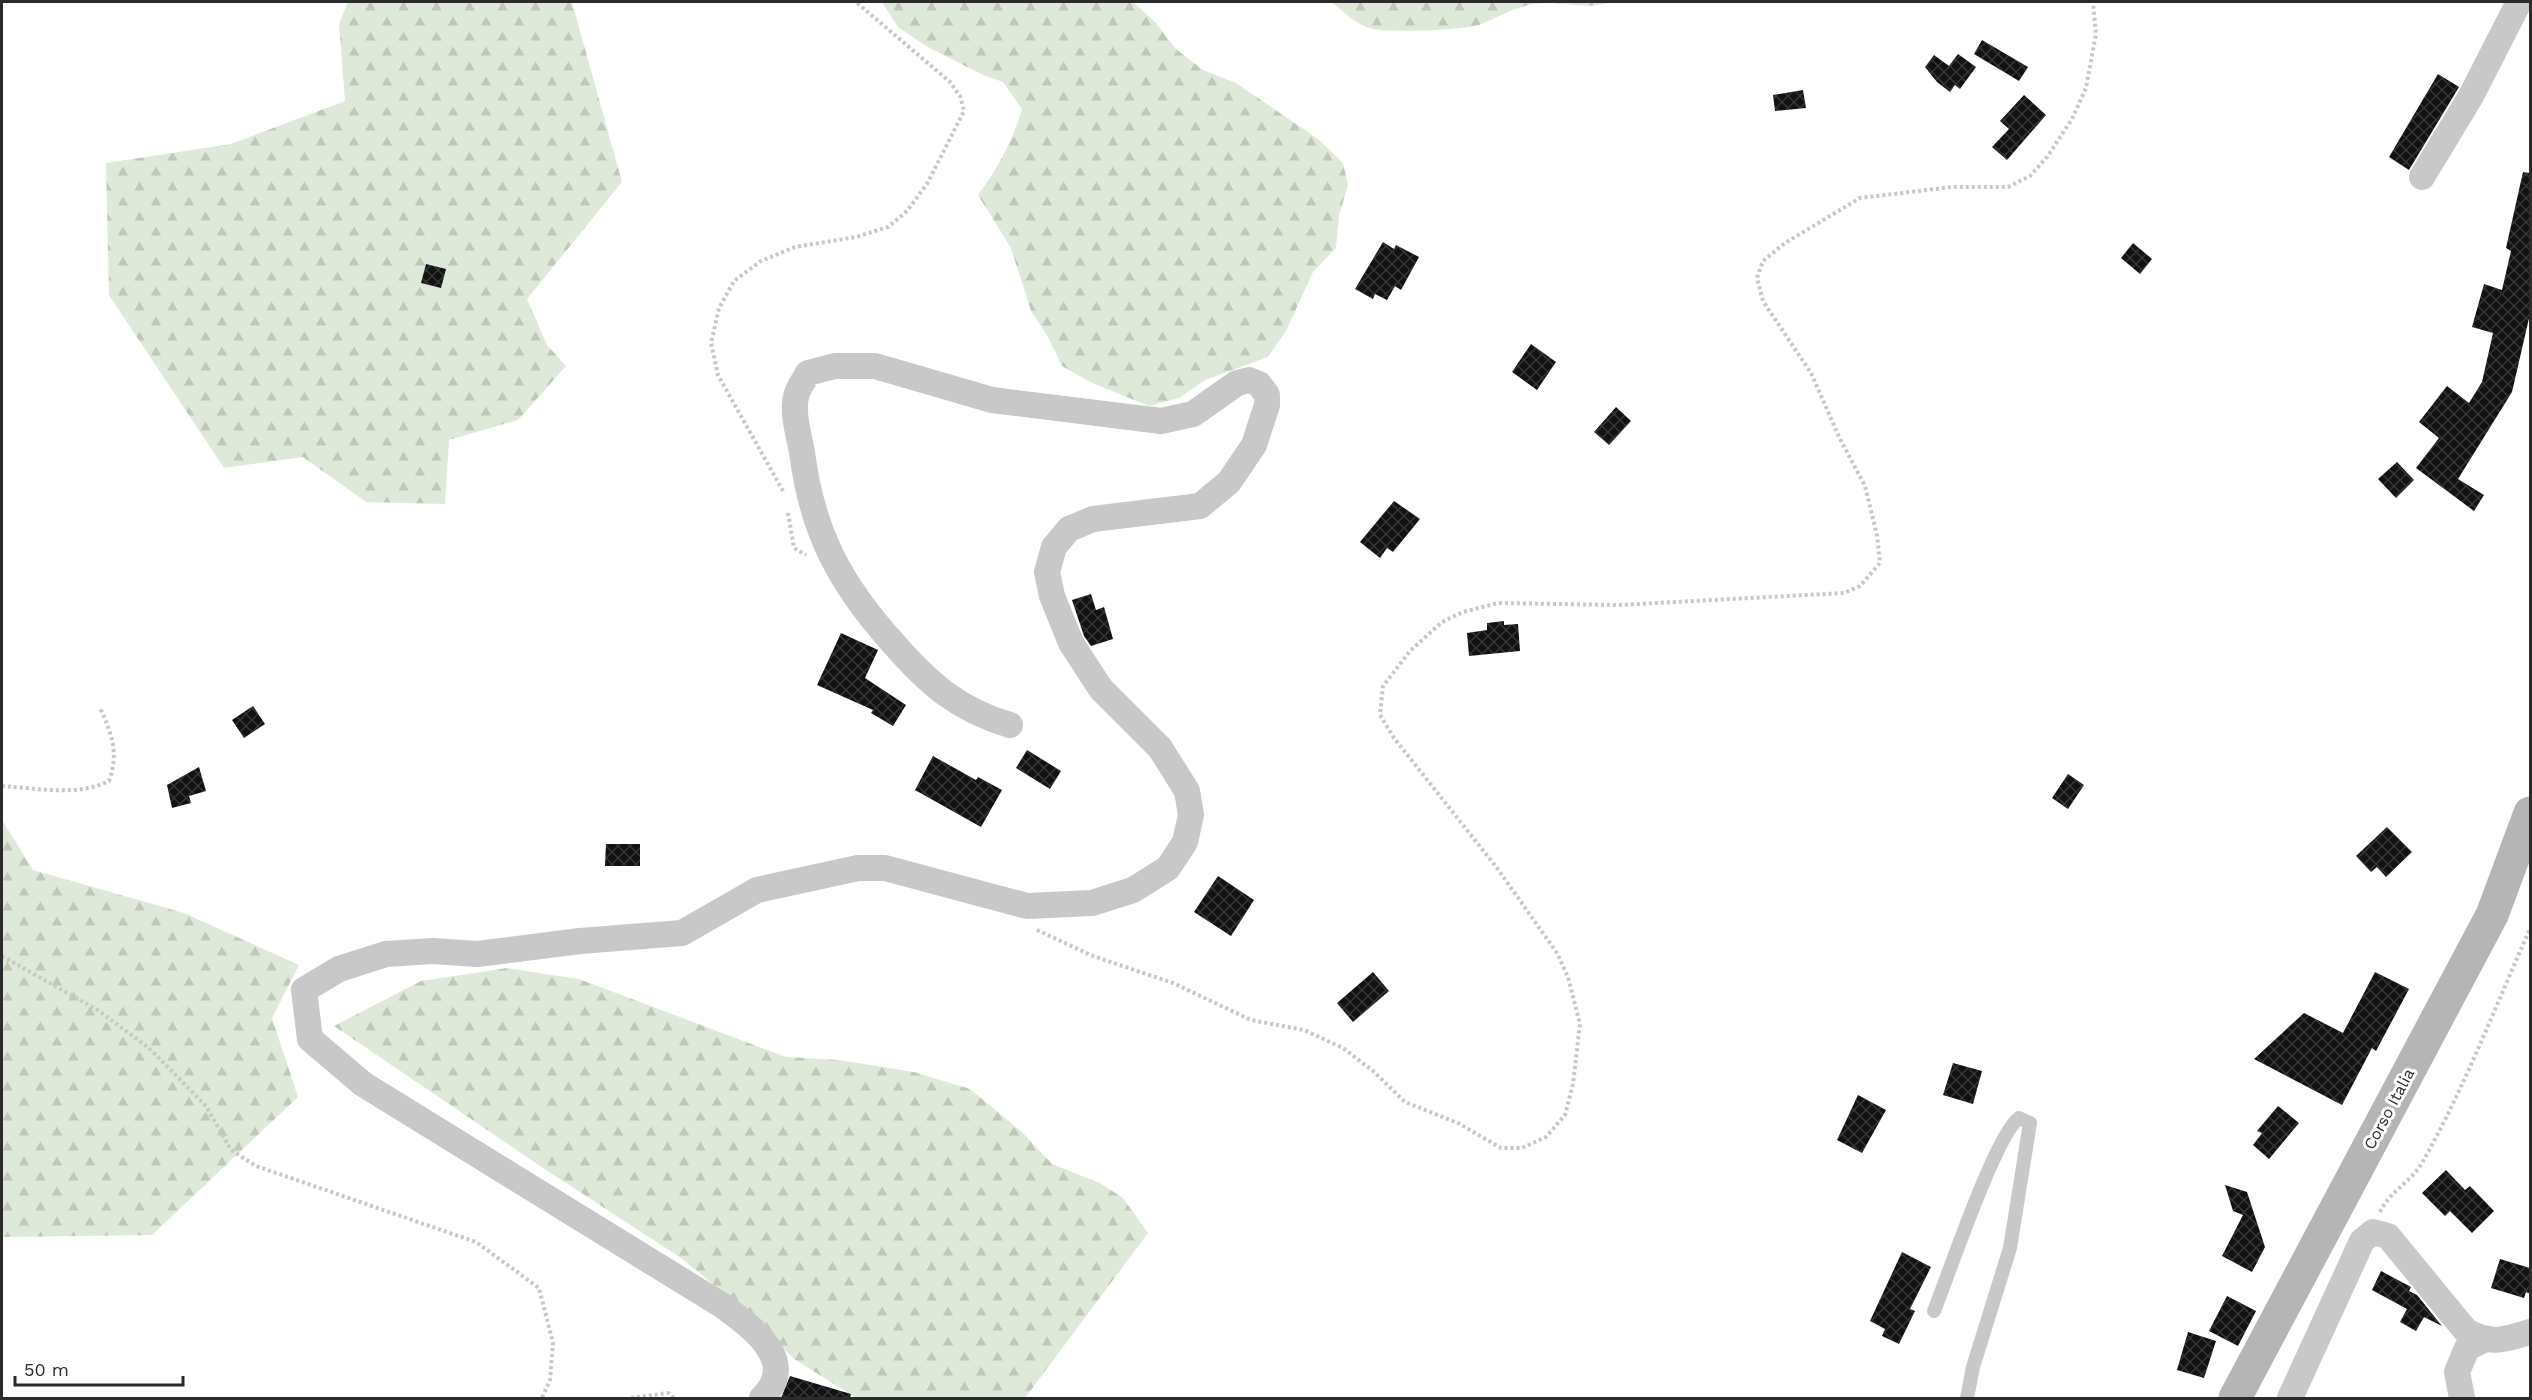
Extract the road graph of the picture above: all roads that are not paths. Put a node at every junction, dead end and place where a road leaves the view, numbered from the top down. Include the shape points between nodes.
1 (2511, 7) edge
2 (2422, 177) dead end
3 (1010, 725) dead end
4 (2530, 813) edge
5 (1934, 1311) dead end
6 (2530, 1332) edge
7 (2483, 1340) junction
8 (762, 1398) edge
9 (1967, 1398) edge
10 (2235, 1398) edge
11 (2290, 1398) edge
12 (2462, 1398) edge

1 - 2 street via 2471,96
3 - 8 street via 981,717 943,694 914,668 863,610 831,558 805,475 796,414 796,394 808,374 834,366 875,366 992,400 1161,421 1193,414 1237,383 1249,380 1259,384 1267,395 1267,405 1254,445 1229,482 1200,506 1093,519 1069,529 1054,547 1047,572 1071,643 1101,689 1160,748 1187,791 1191,815 1185,842 1168,868 1133,890 1092,903 1027,906 885,868 858,868 757,890 682,933 477,954 386,954 339,969 304,990 310,1039 363,1084 723,1306 753,1329 775,1356 776,1373 769,1392
4 - 10 main road, Corso Italia via 2492,915
5 - 9 lane via 2010,1124 2019,1118 2030,1123 2010,1248
6 - 7 street via 2499,1341
7 - 11 street via 2466,1330 2388,1236 2379,1232 2369,1234 2362,1241
7 - 12 street via 2467,1348 2457,1372

